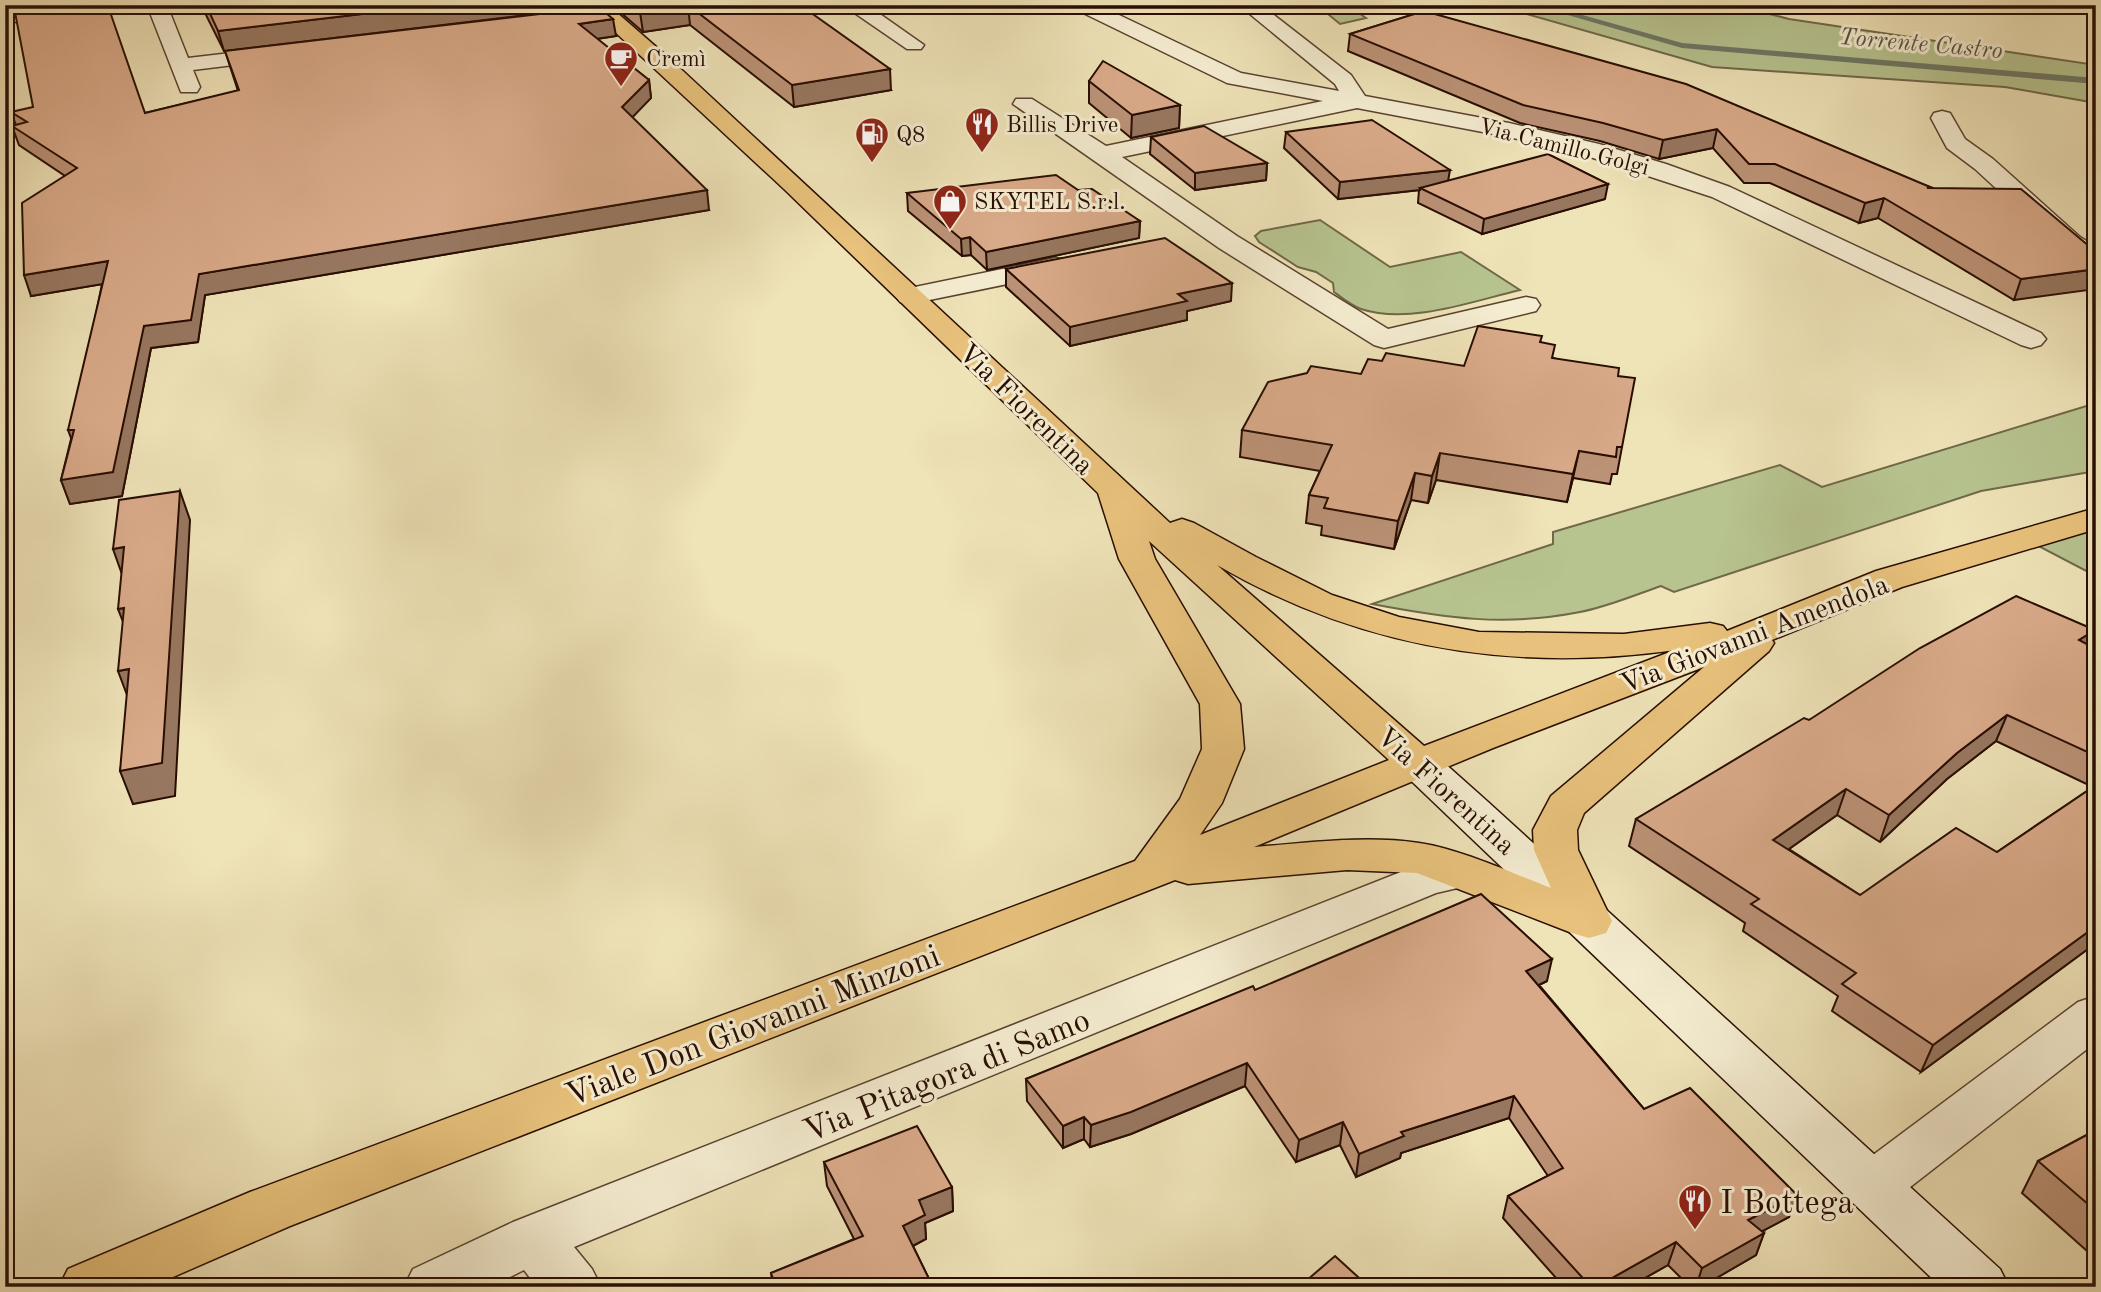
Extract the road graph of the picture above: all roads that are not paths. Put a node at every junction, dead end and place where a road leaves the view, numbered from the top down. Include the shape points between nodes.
1 (108, 5) edge
2 (157, 5) edge
3 (853, 5) edge
4 (1082, 5) edge
5 (1249, 5) edge
6 (594, 12) edge
7 (5, 18) edge
8 (914, 45) dead end
9 (304, 50) edge
10 (180, 65) junction
11 (189, 87) dead end
12 (1357, 100) junction
13 (1024, 104) dead end
14 (1942, 118) dead end
15 (1102, 154) junction
16 (1216, 234) junction
17 (1178, 242) dead end
18 (2096, 259) edge
19 (1087, 260) edge
20 (910, 296) junction
21 (1526, 305) dead end
22 (2031, 338) dead end
23 (1114, 491) junction
24 (2096, 518) edge
25 (1775, 626) junction
26 (1418, 763) junction
27 (1151, 872) junction
28 (1445, 875) junction
29 (1588, 921) junction
30 (2096, 1015) edge
31 (1872, 1186) junction
32 (533, 1240) junction
33 (88, 1287) edge
34 (433, 1287) edge
35 (572, 1287) edge
36 (1980, 1287) edge

1 - 7 street
2 - 10 street
3 - 8 street
4 - 12 street, Via Camillo Golgi via 1234,78
5 - 12 street via 1343,80
6 - 20 main road, Via Fiorentina via 687,84
9 - 10 street
10 - 11 street
12 - 15 street
12 - 22 street, Via Camillo Golgi via 1591,149 1657,169 1721,192
13 - 15 street
14 - 18 street via 1955,143 2071,243
15 - 16 street
16 - 17 street
16 - 21 street via 1384,339
19 - 20 street
20 - 23 main road, Via Fiorentina
23 - 25 main road via 1264,576 1319,603 1391,627 1479,644 1624,646
23 - 26 main road, Via Fiorentina
23 - 27 main road via 1137,559 1220,704 1223,749 1200,803
24 - 25 main road, Via Giovanni Amendola via 1889,579
25 - 26 main road, Via Giovanni Amendola
25 - 29 main road via 1566,806 1556,830 1556,850
26 - 27 main road, Viale Don Giovanni Minzoni
26 - 29 street, Via Fiorentina
27 - 28 main road via 1347,855 1420,858
27 - 33 main road, Viale Don Giovanni Minzoni via 270,1209
28 - 29 main road
28 - 32 street, Via Pitagora di Samo
29 - 31 street, Via Fiorentina
30 - 31 street
31 - 36 street, Via Fiorentina
32 - 34 street, Via Pitagora di Samo
32 - 35 street

